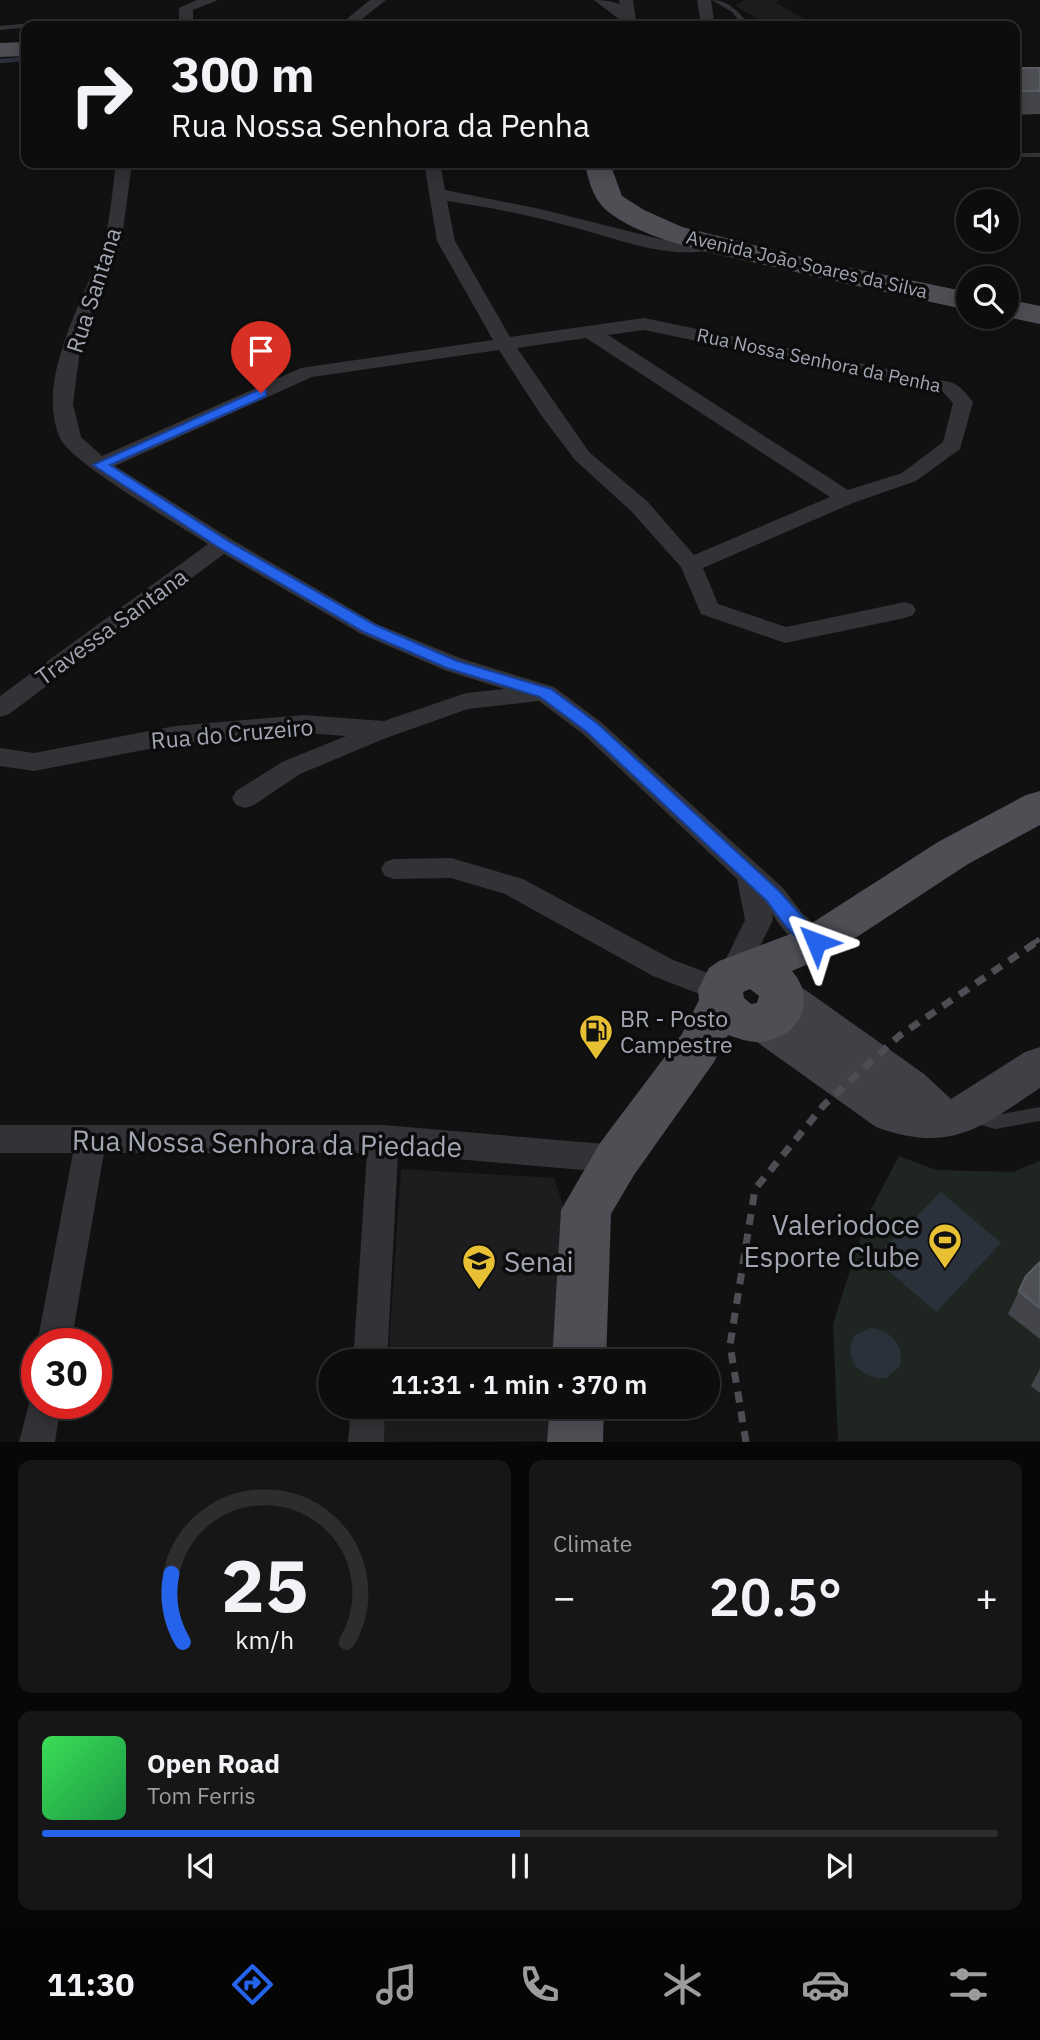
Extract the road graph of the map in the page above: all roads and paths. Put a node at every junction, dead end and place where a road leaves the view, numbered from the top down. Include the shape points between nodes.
1 (211, 0) edge
2 (379, 0) edge
3 (602, 0) edge
4 (625, 0) edge
5 (704, 0) edge
6 (715, 0) edge
7 (186, 21) edge
8 (352, 21) edge
9 (627, 21) edge
10 (629, 21) edge
11 (707, 21) edge
12 (740, 21) edge
13 (21, 26) edge
14 (0, 28) edge
15 (21, 49) edge
16 (0, 50) edge
17 (21, 62) edge
18 (0, 63) edge
19 (1020, 155) edge
20 (1040, 155) edge
21 (123, 168) edge
22 (433, 168) edge
23 (599, 168) edge
24 (438, 194) junction
25 (710, 245) junction
26 (956, 299) edge
27 (1019, 311) edge
28 (1040, 315) edge
29 (590, 332) junction
30 (504, 343) junction
31 (100, 465) junction
32 (846, 499) junction
33 (223, 544) junction
34 (691, 565) junction
35 (905, 610) dead end
36 (545, 693) junction
37 (0, 708) edge
38 (385, 730) junction
39 (0, 757) edge
40 (245, 798) dead end
41 (1040, 806) edge
42 (394, 869) dead end
43 (750, 877) junction
44 (816, 942) junction
45 (748, 996) junction
46 (1040, 1065) edge
47 (1040, 1114) edge
48 (953, 1118) junction
49 (91, 1138) junction
50 (0, 1139) edge
51 (383, 1139) junction
52 (617, 1159) junction
53 (57, 1328) edge
54 (371, 1349) edge
55 (580, 1349) edge
56 (41, 1419) edge
57 (367, 1419) edge
58 (576, 1419) edge
59 (37, 1441) edge
60 (366, 1441) edge
61 (575, 1441) edge

1 - 7 street via 186,8
2 - 8 street
3 - 9 street
4 - 10 street
5 - 11 street
6 - 12 lane via 734,11
13 - 14 lane
15 - 16 main road
17 - 18 main road
19 - 20 lane
21 - 31 street, Rua Santana via 112,245 72,342 63,404 71,439
22 - 24 street
23 - 25 main road, Avenida João Soares da Silva via 600,181 615,204
24 - 25 street via 491,202 652,242 691,249
24 - 30 street via 446,241
25 - 26 main road, Avenida João Soares da Silva
27 - 28 main road
29 - 30 street, Rua Nossa Senhora da Penha
29 - 32 street
29 - 32 street, Rua Nossa Senhora da Penha via 644,324 950,388 963,402 953,445 909,477
30 - 31 street, Rua Nossa Senhora da Penha via 308,372
30 - 34 street via 582,456 639,506
31 - 33 street, Rua Santana
32 - 34 street, Rua Nossa Senhora da Penha
33 - 36 street, Rua Santana via 369,629 452,664
33 - 37 street, Travessa Santana
34 - 35 street via 709,609 785,635
36 - 38 street, Rua do Cruzeiro via 466,701
36 - 43 street, Rua Santana via 593,728
38 - 39 street, Rua do Cruzeiro via 303,724 175,735 34,762
38 - 40 street via 291,768
41 - 44 main road via 953,853
42 - 45 street via 452,868 513,886 663,968
43 - 44 street, Rua Santana
43 - 45 street via 758,920
44 - 45 main road
45 - 48 main road via 891,1113
45 - 52 main road via 698,1048
46 - 48 main road
47 - 48 lane via 995,1122
49 - 50 street, Rua Nossa Senhora da Piedade
49 - 51 street, Rua Nossa Senhora da Piedade
49 - 53 street
51 - 52 street, Rua Nossa Senhora da Piedade
51 - 54 street
52 - 55 main road via 586,1210
56 - 59 street
57 - 60 street
58 - 61 main road

